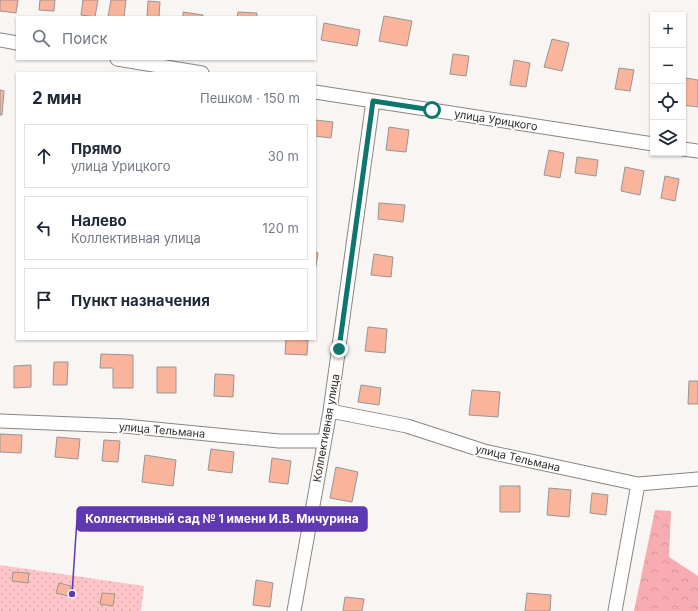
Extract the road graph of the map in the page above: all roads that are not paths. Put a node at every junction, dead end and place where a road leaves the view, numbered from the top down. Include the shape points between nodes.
1 (0, 40) edge
2 (16, 42) edge
3 (123, 60) edge
4 (196, 72) edge
5 (316, 92) edge
6 (373, 101) junction
7 (650, 144) edge
8 (686, 149) edge
9 (698, 151) edge
10 (330, 411) junction
11 (0, 421) edge
12 (324, 441) junction
13 (698, 479) edge
14 (638, 484) junction
15 (294, 611) edge
16 (615, 611) edge

1 - 2 street
3 - 4 street
5 - 6 street, улица Урицкого
6 - 7 street, улица Урицкого
6 - 10 street, Коллективная улица
8 - 9 street
10 - 12 street, Коллективная улица
10 - 14 street, улица Тельмана via 407,426 484,451
11 - 12 street, улица Тельмана via 124,426 232,437
12 - 15 street, Коллективная улица
13 - 14 street, улица Тельмана
14 - 16 street

